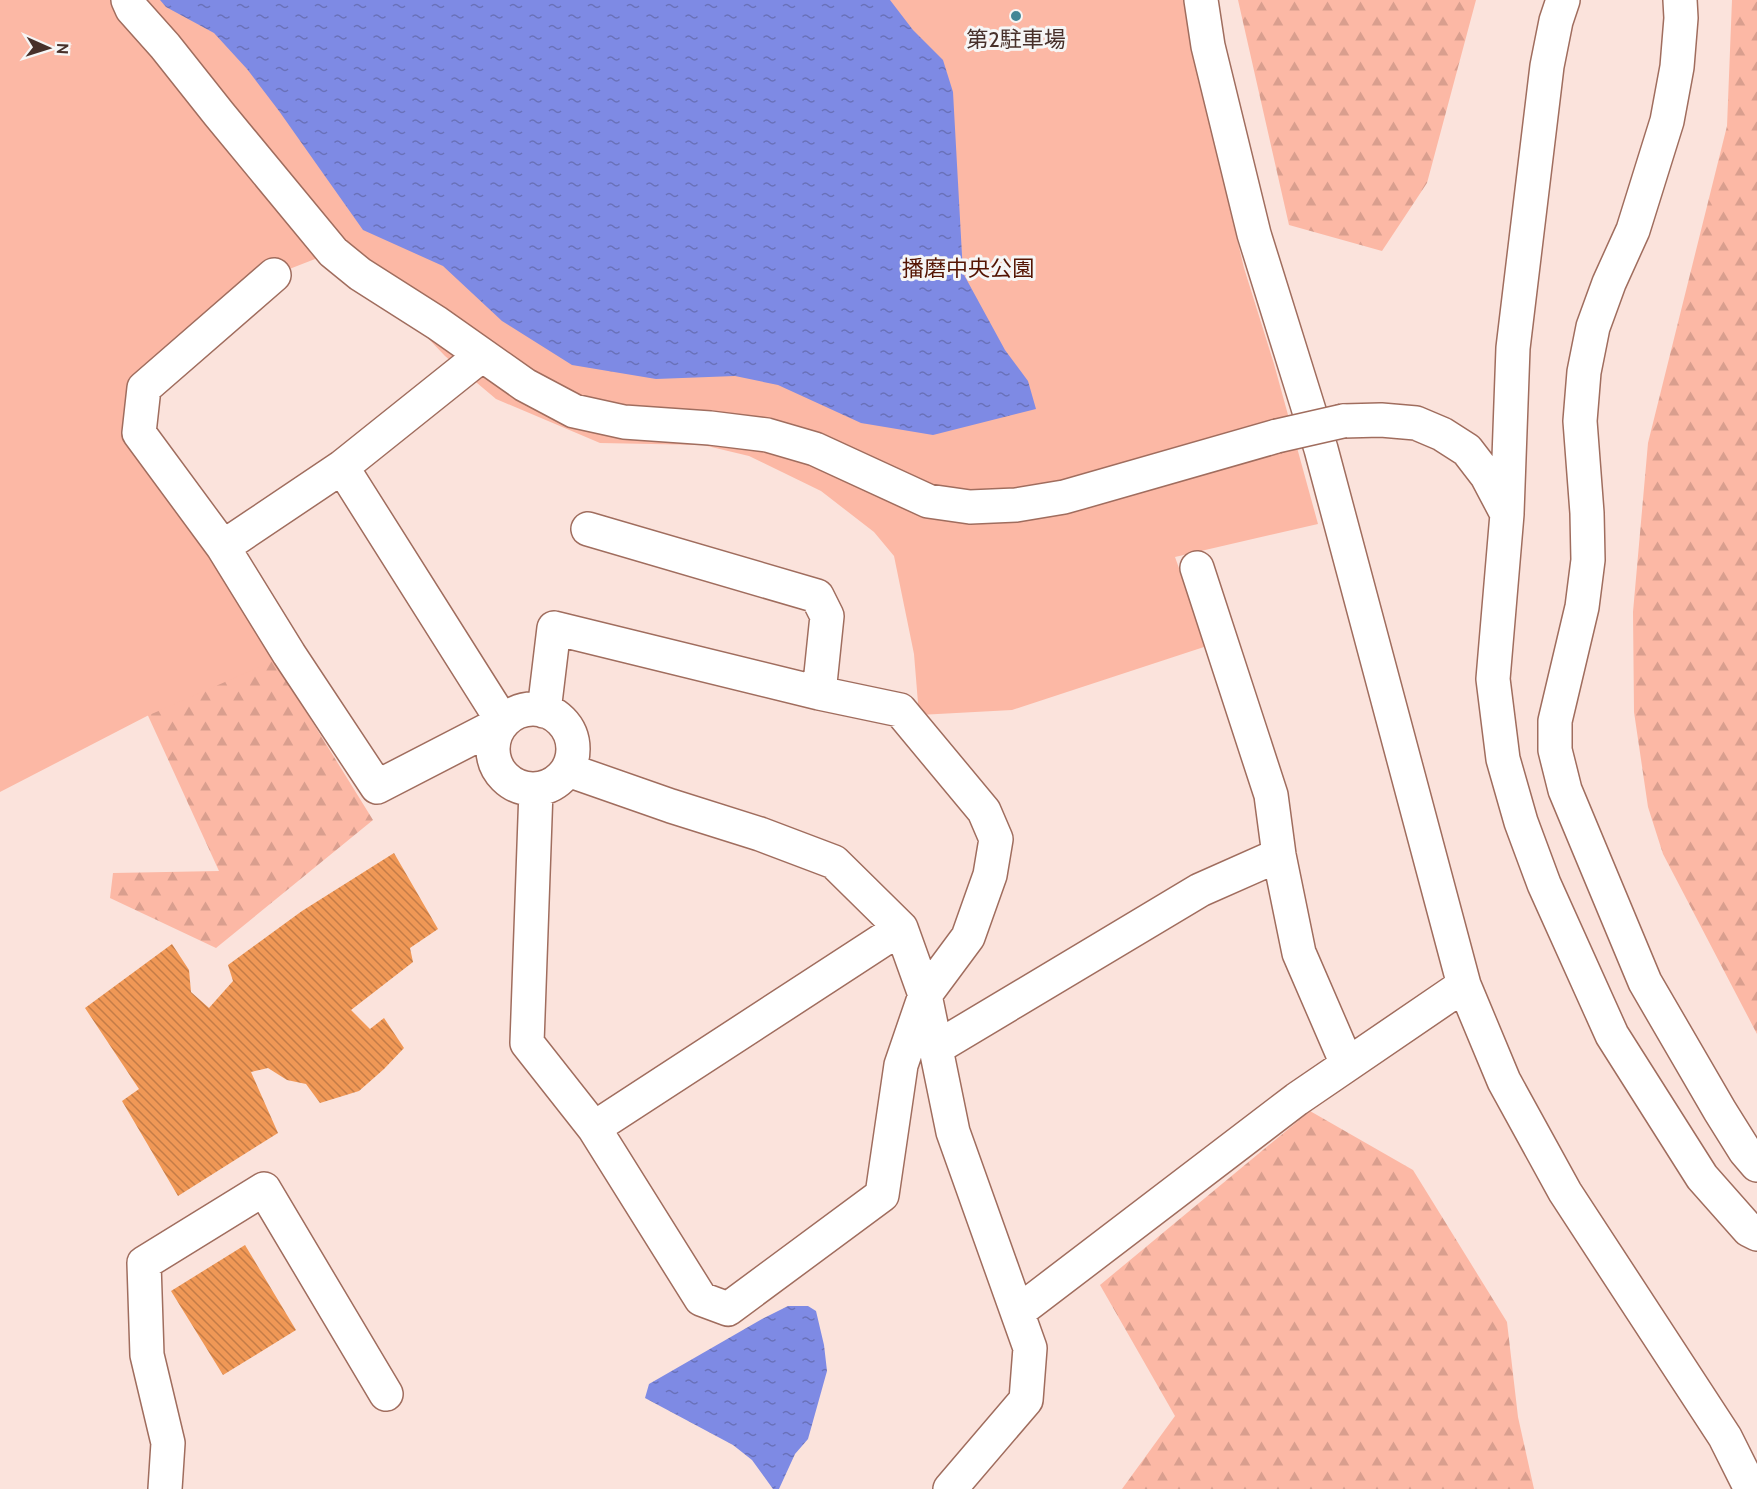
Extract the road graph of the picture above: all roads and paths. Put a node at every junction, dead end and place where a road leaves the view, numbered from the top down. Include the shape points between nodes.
1 (128, 0) edge
2 (1201, 0) edge
3 (1563, 0) edge
4 (1680, 0) edge
5 (274, 275) dead end
6 (482, 355) junction
7 (342, 467) junction
8 (1507, 514) junction
9 (588, 529) dead end
10 (223, 547) junction
11 (1197, 568) dead end
12 (819, 693) junction
13 (544, 711) junction
14 (503, 722) junction
15 (568, 770) junction
16 (536, 790) junction
17 (1279, 855) junction
18 (901, 928) junction
19 (1464, 985) junction
20 (925, 995) junction
21 (936, 1048) junction
22 (1347, 1064) junction
23 (594, 1128) junction
24 (1757, 1165) edge
25 (1757, 1234) edge
26 (1018, 1312) junction
27 (386, 1394) dead end
28 (165, 1489) edge
29 (950, 1489) edge
30 (1751, 1489) edge

1 - 6 street via 333,252
2 - 19 street via 1208,46 1254,234 1321,449
3 - 8 street via 1547,66 1513,348
4 - 24 street via 1677,67 1667,121 1633,230 1593,327 1584,372 1580,421 1588,560 1582,607 1555,721 1556,750 1565,790 1645,982 1720,1111
5 - 10 street via 144,388 139,433
6 - 7 street
6 - 8 street, bridge via 525,385 574,411 624,422 767,435 815,449 928,501 970,507 1064,497 1343,421 1416,423 1467,450 1487,476
7 - 10 street
7 - 14 street
8 - 25 street via 1493,679 1503,759 1521,822 1544,884 1612,1035 1702,1177
9 - 12 street via 817,596 827,616
10 - 14 street via 377,787
11 - 17 street via 1271,795
12 - 13 street via 554,628
12 - 20 street via 900,710 984,811 996,839 990,875 968,937
13 - 14 street via 522,710
13 - 15 street via 560,719 570,734 573,752
14 - 16 street via 492,752 497,768 506,780 520,788
15 - 16 street via 554,784
15 - 18 street via 834,862
16 - 23 street via 527,1043
17 - 21 street via 1200,891
17 - 22 street via 1299,953
18 - 20 street
18 - 23 street
19 - 22 street
19 - 30 street via 1504,1081 1565,1192 1725,1437
20 - 21 street
20 - 23 street via 902,1065 882,1196 728,1310 701,1299
21 - 26 street via 953,1132
22 - 26 street
26 - 29 street via 1030,1348 1026,1400
27 - 28 street via 264,1189 144,1263 147,1355 168,1443

